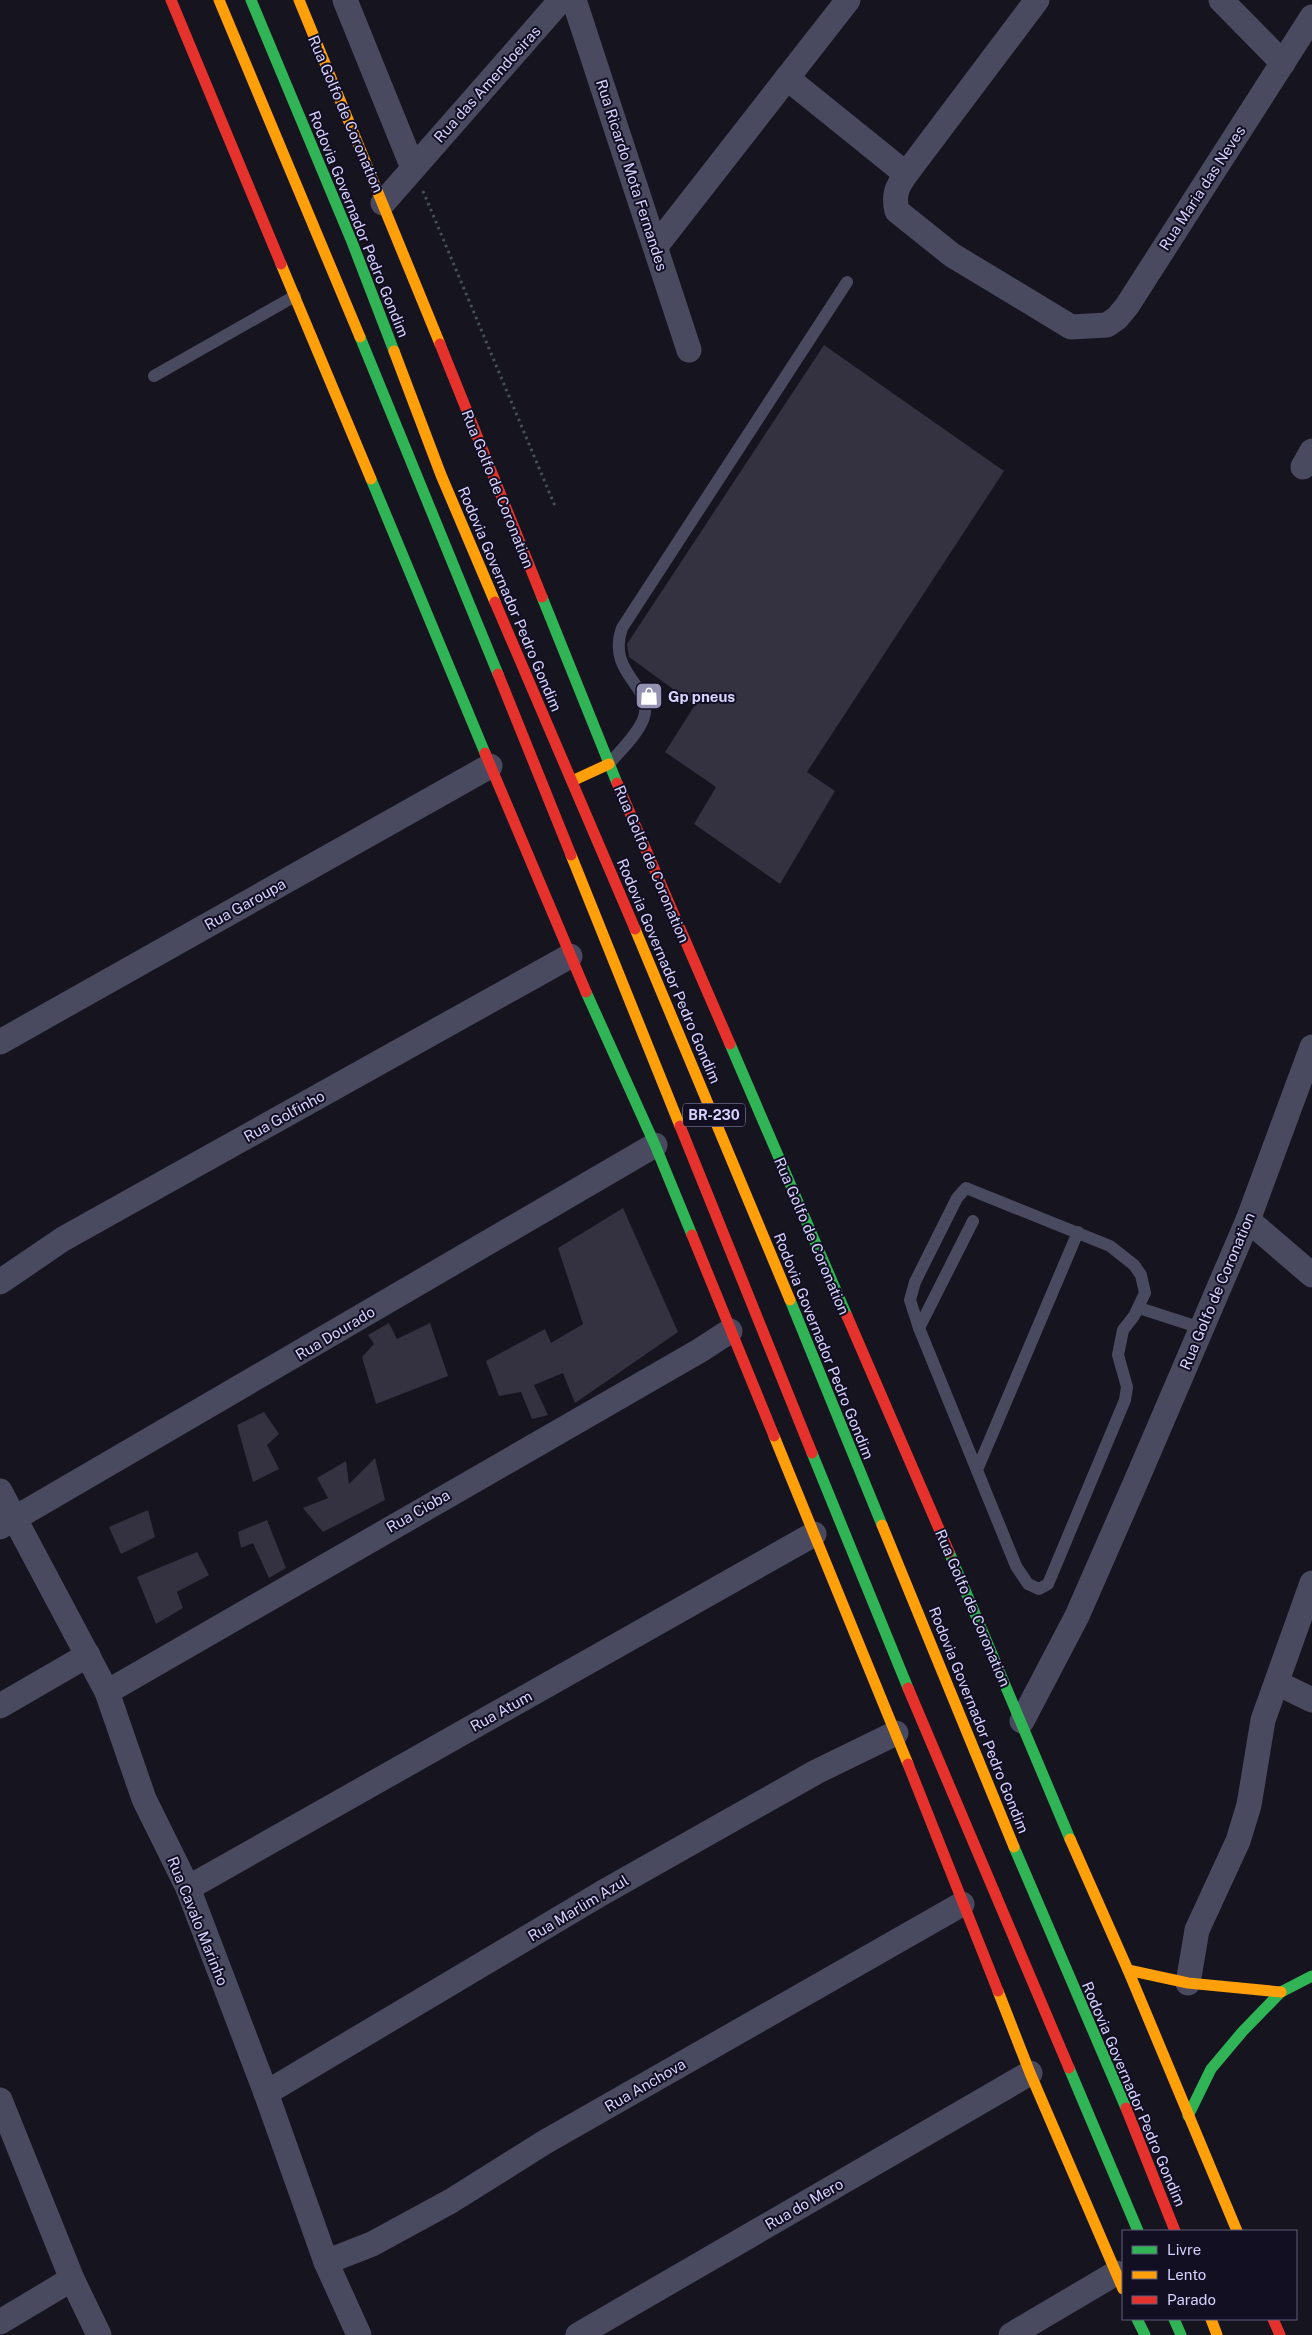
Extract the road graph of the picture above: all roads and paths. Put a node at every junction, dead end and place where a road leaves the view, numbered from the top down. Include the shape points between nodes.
1 (171, 0) edge
2 (219, 0) edge
3 (251, 0) edge
4 (299, 0) edge
5 (345, 0) edge
6 (562, 0) edge
7 (574, 0) edge
8 (848, 0) edge
9 (1037, 0) edge
10 (1221, 0) edge
11 (1312, 17) edge
12 (1283, 63) junction
13 (787, 78) junction
14 (413, 168) junction
15 (906, 174) junction
16 (383, 203) junction
17 (656, 246) junction
18 (847, 282) dead end
19 (295, 296) junction
20 (689, 350) dead end
21 (154, 376) dead end
22 (555, 506) dead end
23 (609, 764) junction
24 (490, 766) junction
25 (572, 782) junction
26 (570, 956) junction
27 (0, 1042) edge
28 (1312, 1047) edge
29 (655, 1145) junction
30 (1248, 1220) junction
31 (973, 1221) dead end
32 (1078, 1232) junction
33 (1312, 1275) edge
34 (0, 1282) edge
35 (1139, 1308) junction
36 (918, 1328) junction
37 (1201, 1328) junction
38 (730, 1331) junction
39 (977, 1470) junction
40 (0, 1491) edge
41 (7, 1523) edge
42 (814, 1534) junction
43 (1312, 1583) edge
44 (88, 1655) junction
45 (1276, 1683) junction
46 (106, 1692) junction
47 (1312, 1700) edge
48 (0, 1706) edge
49 (1022, 1721) junction
50 (896, 1733) junction
51 (188, 1888) junction
52 (962, 1904) junction
53 (1128, 1970) junction
54 (1312, 1976) edge
55 (1188, 1983) junction
56 (1281, 1992) junction
57 (1030, 2073) junction
58 (266, 2093) junction
59 (0, 2100) edge
60 (1188, 2116) junction
61 (1138, 2230) edge
62 (1176, 2230) edge
63 (1236, 2230) edge
64 (326, 2262) junction
65 (72, 2279) junction
66 (1120, 2281) edge
67 (1138, 2320) edge
68 (1174, 2320) edge
69 (1211, 2320) edge
70 (1273, 2320) edge
71 (0, 2322) edge
72 (350, 2328) edge
73 (99, 2335) edge
74 (578, 2335) edge
75 (1011, 2335) edge
76 (1145, 2335) edge
77 (1181, 2335) edge
78 (1217, 2335) edge
79 (1280, 2335) edge

1 - 19 main road
2 - 61 main road, BR-230 via 415,470 894,1654
3 - 25 main road, Rodovia Governador Pedro Gondim / BR-230 via 352,242 440,475
4 - 16 main road, Rua Golfo de Coronation
5 - 14 street
6 - 14 street, Rua das Amendoeiras
7 - 17 street, Rua Ricardo Mota Fernandes
8 - 13 street
9 - 15 street
10 - 12 street
11 - 12 street, Rua Maria das Neves
12 - 15 street, Rua Maria das Neves via 1127,306 1118,318 1107,325 1071,328 952,255 897,210 894,200
13 - 15 street
13 - 17 street
14 - 16 street, Rua das Amendoeiras
14 - 22 path
16 - 23 main road, Rua Golfo de Coronation
17 - 20 street, Rua Ricardo Mota Fernandes
18 - 23 lane via 622,628 618,642 620,659 646,702 644,718
19 - 21 lane
19 - 24 main road
23 - 25 main road
23 - 49 main road, Rua Golfo de Coronation
24 - 26 main road
24 - 27 street, Rua Garoupa
25 - 62 main road, Rodovia Governador Pedro Gondim / BR-230 via 703,1089 1041,1912
26 - 29 main road
26 - 34 street, Rua Golfinho via 63,1239
28 - 30 street, Rua Golfo de Coronation
29 - 38 main road
29 - 41 street, Rua Dourado
30 - 33 street
30 - 37 street, Rua Golfo de Coronation
31 - 36 lane
32 - 35 lane via 1110,1246 1134,1264 1141,1275 1145,1293
32 - 36 lane via 966,1188 957,1198 915,1282 910,1300
32 - 39 lane
35 - 37 lane
35 - 39 lane via 1123,1330 1118,1355 1127,1388 1125,1400 1048,1584 1039,1590 1028,1584 1016,1566
36 - 39 lane
37 - 49 street, Rua Golfo de Coronation via 1077,1616
38 - 42 main road
38 - 46 street, Rua Cioba
40 - 41 street, Rua Cavalo Marinho
41 - 44 street, Rua Cavalo Marinho
42 - 50 main road
42 - 51 street, Rua Atum
43 - 45 street
44 - 46 street, Rua Cavalo Marinho
44 - 48 street
45 - 47 street
45 - 55 street via 1261,1730 1248,1806 1238,1841 1197,1930
46 - 51 street, Rua Cavalo Marinho via 144,1799
49 - 53 main road, Rua Golfo de Coronation
50 - 52 main road
50 - 58 street, Rua Marlim Azul via 816,1772 602,1893
51 - 58 street, Rua Cavalo Marinho
52 - 57 main road
52 - 64 street, Rua Anchova via 545,2142 451,2201 372,2244
53 - 55 main road
53 - 60 main road, Rua Golfo de Coronation
54 - 56 main road
55 - 56 main road
56 - 60 main road via 1243,2030 1211,2069
57 - 66 main road
57 - 74 street, Rua do Mero
58 - 64 street, Rua Cavalo Marinho
59 - 65 street
60 - 63 main road, Rua Golfo de Coronation
64 - 72 street, Rua Cavalo Marinho
65 - 71 street
65 - 73 street
66 - 75 street
67 - 76 main road
68 - 77 main road
69 - 78 main road
70 - 79 main road

